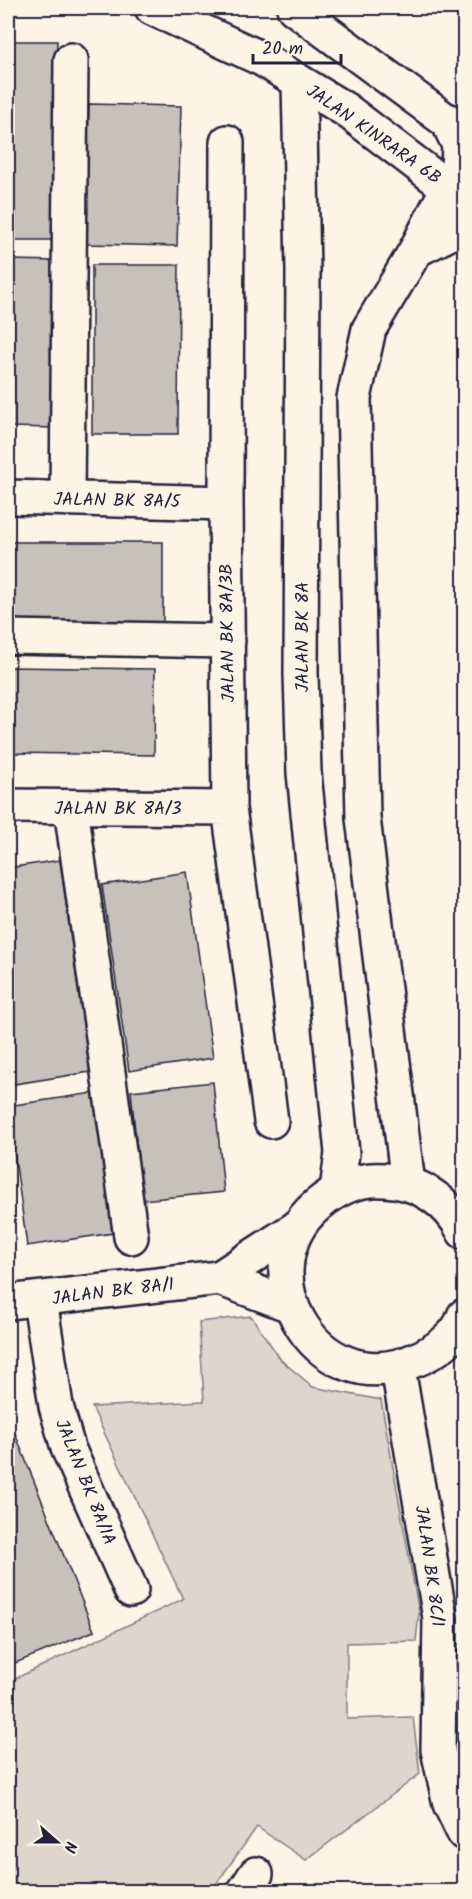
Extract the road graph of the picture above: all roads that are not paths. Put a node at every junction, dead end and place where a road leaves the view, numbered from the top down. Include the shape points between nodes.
1 (152, 8) edge
2 (294, 8) edge
3 (71, 60) dead end
4 (299, 82) junction
5 (456, 127) edge
6 (227, 142) dead end
7 (457, 194) edge
8 (465, 226) edge
9 (416, 250) junction
10 (8, 497) edge
11 (68, 499) junction
12 (226, 502) junction
13 (8, 637) edge
14 (228, 640) junction
15 (8, 806) edge
16 (71, 808) junction
17 (229, 808) junction
18 (271, 1121) dead end
19 (408, 1184) junction
20 (337, 1190) junction
21 (298, 1227) junction
22 (465, 1232) edge
23 (131, 1237) dead end
24 (219, 1278) junction
25 (40, 1300) junction
26 (8, 1302) edge
27 (290, 1305) junction
28 (465, 1316) edge
29 (398, 1368) junction
30 (131, 1590) dead end
31 (465, 1833) edge

1 - 4 street, JALAN KINRARA 6B via 262,59
2 - 5 street
3 - 11 street
4 - 7 street, JALAN KINRARA 6B via 346,110
4 - 20 street, JALAN BK 8A via 304,773 342,1153
5 - 7 street via 460,156
6 - 12 street, JALAN BK 8A/3B
7 - 9 street
8 - 9 street
9 - 19 street via 369,329 354,398 363,818
10 - 11 street, JALAN BK 8A/5
11 - 12 street, JALAN BK 8A/5
12 - 14 street, JALAN BK 8A/3B
13 - 14 street
14 - 17 street, JALAN BK 8A/3B
15 - 16 street, JALAN BK 8A/3
16 - 17 street, JALAN BK 8A/3
16 - 23 street
17 - 18 street, JALAN BK 8A/3B
19 - 20 street via 384,1179
19 - 22 street via 445,1204
20 - 21 street via 315,1206
21 - 24 street, JALAN BK 8A/1
21 - 27 street via 286,1270
24 - 25 street, JALAN BK 8A/1
24 - 27 street, JALAN BK 8A/1
25 - 26 street, JALAN BK 8A/1
25 - 30 street, JALAN BK 8A/1A via 56,1407 68,1448
27 - 29 street via 321,1350 345,1363 371,1369
28 - 29 street via 436,1352
29 - 31 street, JALAN BK 8C/1 via 440,1618 438,1750 450,1804

